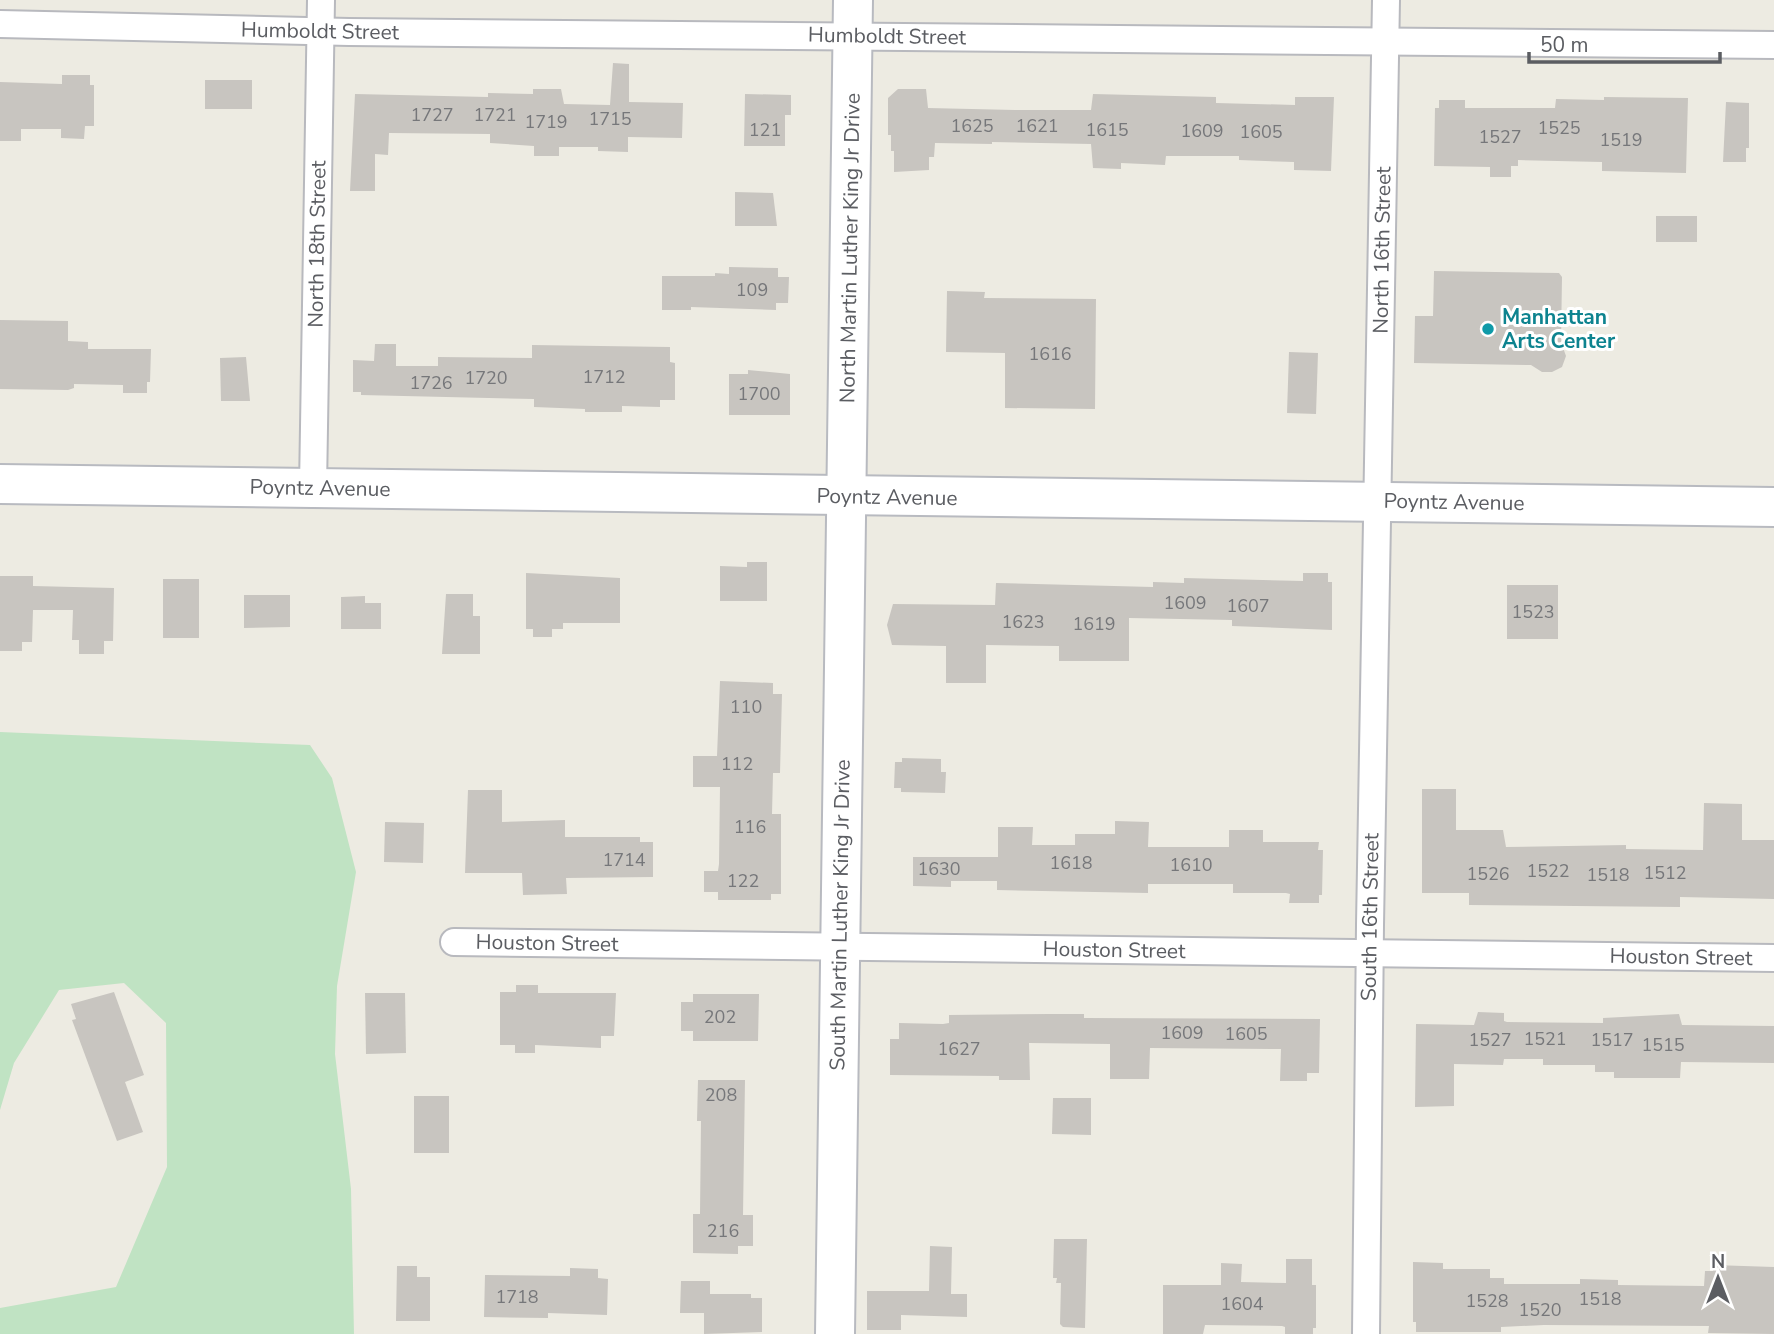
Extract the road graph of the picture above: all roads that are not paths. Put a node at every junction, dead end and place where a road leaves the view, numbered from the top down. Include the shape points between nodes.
1 (321, 0) edge
2 (1386, 0) edge
3 (853, 18) edge
4 (0, 24) edge
5 (320, 32) junction
6 (1387, 41) junction
7 (1774, 45) edge
8 (0, 484) edge
9 (313, 488) junction
10 (847, 496) junction
11 (1377, 501) junction
12 (1774, 508) edge
13 (454, 942) dead end
14 (838, 947) junction
15 (1369, 953) junction
16 (1774, 958) edge
17 (835, 1334) edge
18 (1366, 1334) edge

1 - 5 street, North 18th Street
2 - 6 street, North 16th Street
3 - 5 street, Humboldt Street
3 - 6 street, Humboldt Street
3 - 10 street, North Martin Luther King Jr Drive
4 - 5 street, Humboldt Street
5 - 9 street, North 18th Street
6 - 7 street, Humboldt Street
6 - 11 street, North 16th Street
8 - 9 street, Poyntz Avenue
9 - 10 street, Poyntz Avenue
10 - 11 street, Poyntz Avenue
10 - 14 street, South Martin Luther King Jr Drive
11 - 12 street, Poyntz Avenue
11 - 15 street, South 16th Street
13 - 14 street, Houston Street
14 - 15 street, Houston Street
14 - 17 street, South Martin Luther King Jr Drive
15 - 16 street, Houston Street
15 - 18 street, South 16th Street

